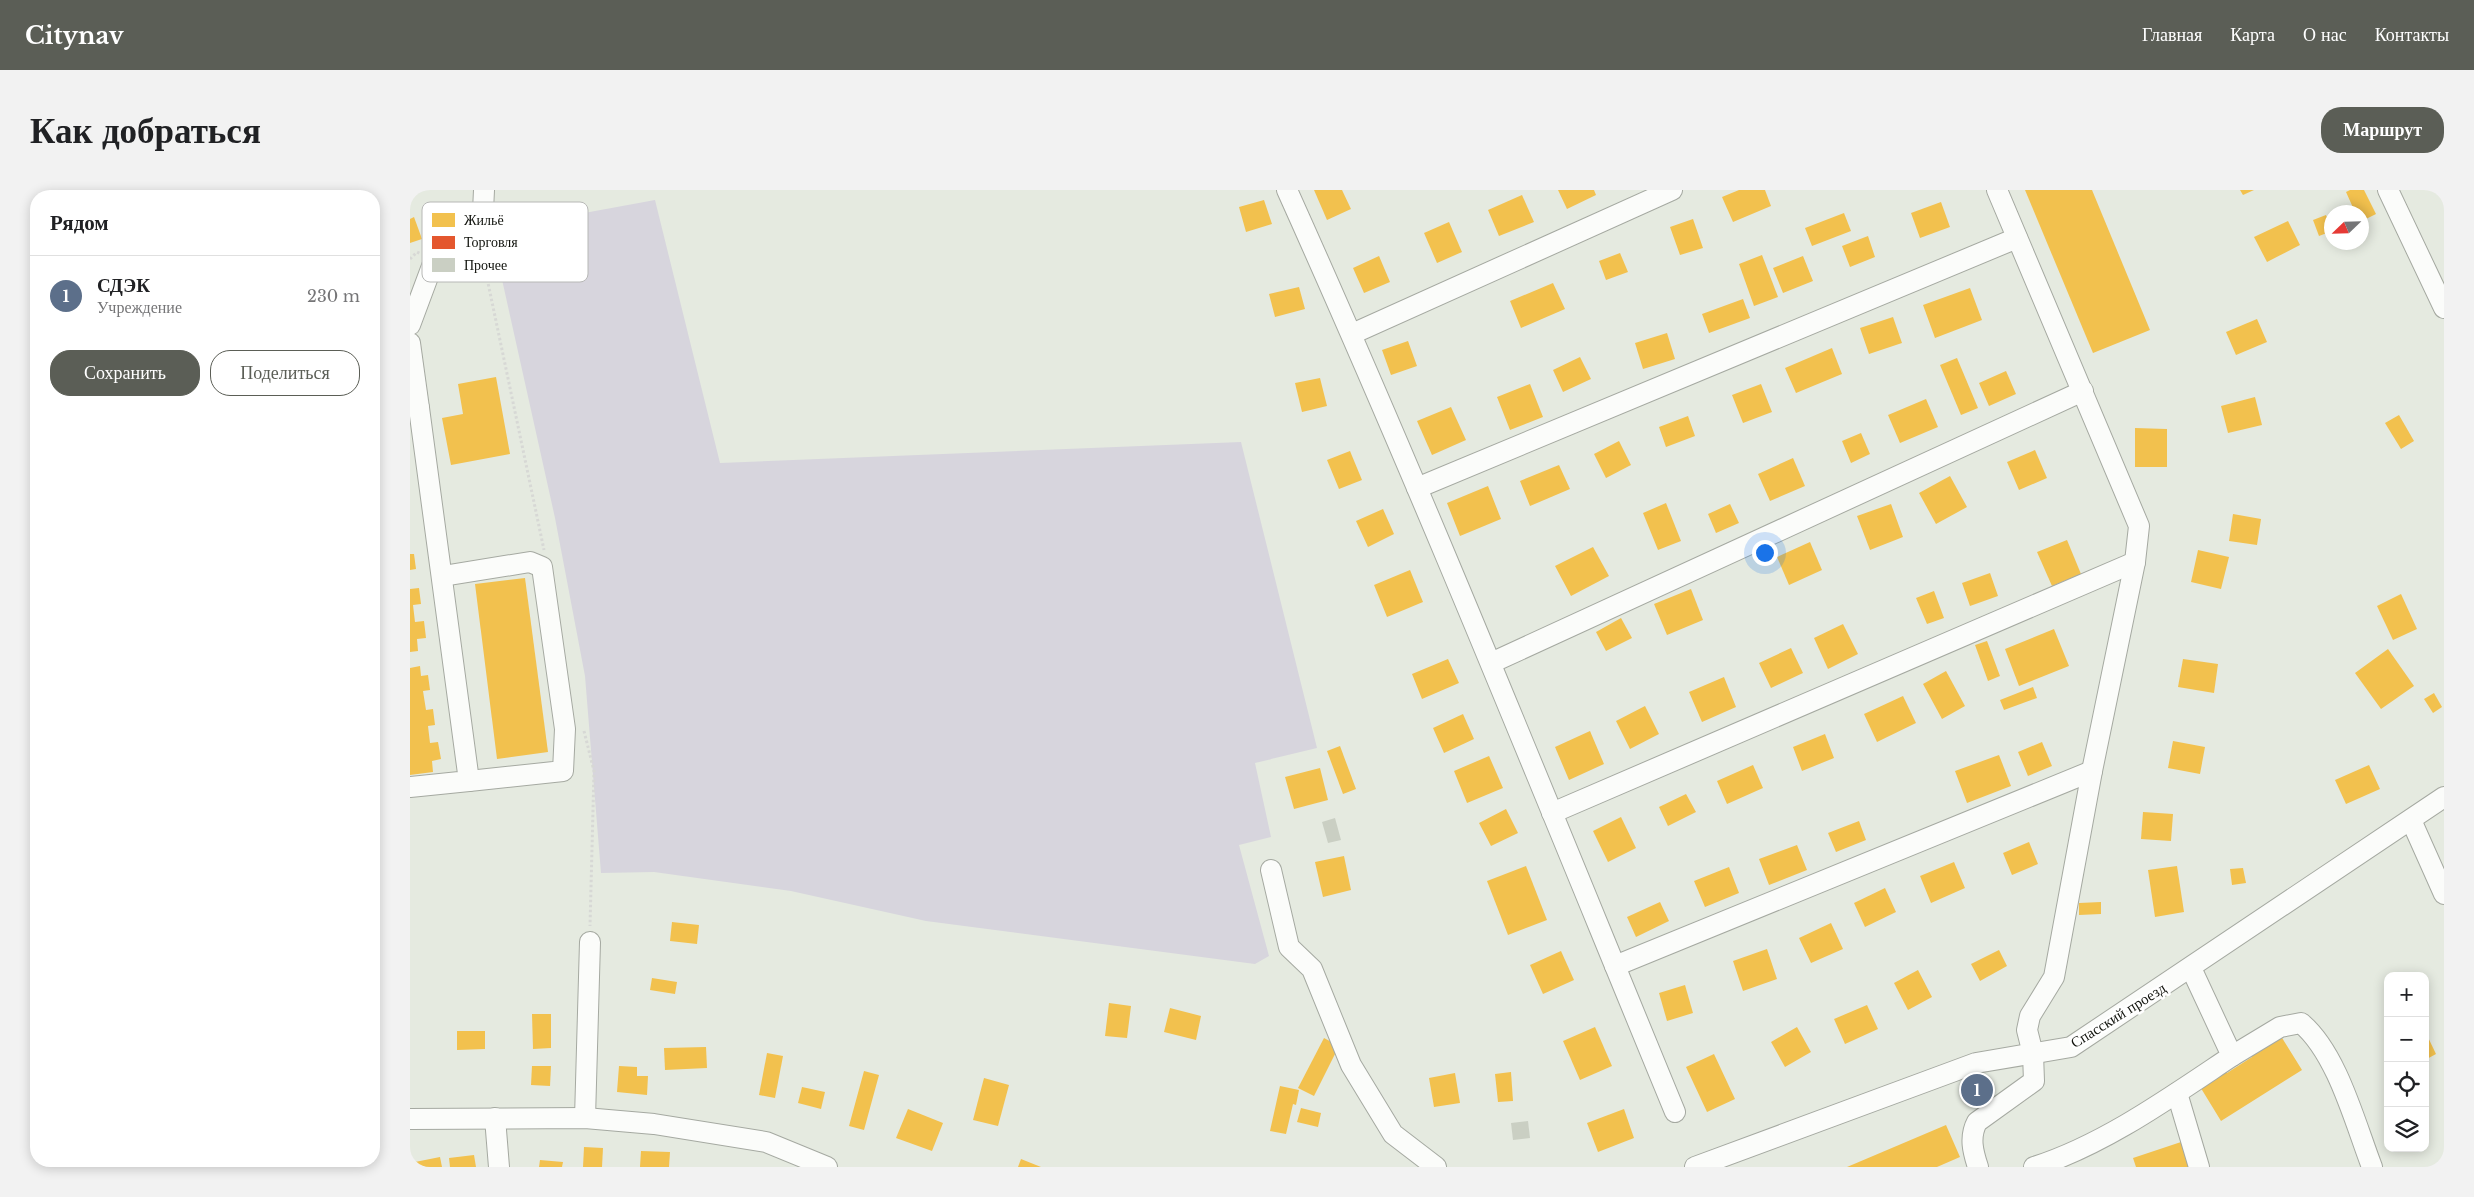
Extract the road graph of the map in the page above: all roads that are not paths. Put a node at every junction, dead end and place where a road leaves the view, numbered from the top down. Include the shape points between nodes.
1 (1287, 190) edge
2 (1672, 190) edge
3 (1996, 190) edge
4 (2388, 190) edge
5 (2016, 238) junction
6 (426, 282) edge
7 (2444, 308) edge
8 (410, 325) edge
9 (1352, 334) junction
10 (410, 343) edge
11 (2083, 391) junction
12 (415, 406) edge
13 (1417, 488) junction
14 (2135, 562) junction
15 (443, 576) junction
16 (1491, 662) junction
17 (2092, 770) junction
18 (469, 781) junction
19 (410, 787) edge
20 (2444, 797) edge
21 (1552, 813) junction
22 (2411, 820) junction
23 (1271, 870) dead end
24 (2444, 894) edge
25 (590, 942) dead end
26 (1615, 966) junction
27 (2191, 968) junction
28 (2033, 1054) junction
29 (2232, 1056) junction
30 (2177, 1092) junction
31 (1675, 1112) dead end
32 (494, 1118) junction
33 (585, 1118) junction
34 (410, 1119) edge
35 (499, 1167) edge
36 (827, 1167) edge
37 (1436, 1167) edge
38 (1695, 1167) edge
39 (1978, 1167) edge
40 (2034, 1167) edge
41 (2199, 1167) edge
42 (2372, 1167) edge

1 - 9 street
2 - 9 street
3 - 5 street
4 - 7 street
5 - 11 street
5 - 13 street
6 - 8 street
9 - 13 street
10 - 12 street
11 - 14 street via 2139,526
11 - 16 street
12 - 15 street
13 - 16 street
14 - 17 street
14 - 21 street
15 - 18 street
15 - 18 street via 530,562 542,567 565,729 563,771
16 - 21 street
17 - 26 street
17 - 28 street via 2054,977 2030,1016 2027,1030
18 - 19 street
20 - 22 street, Спасский проезд
21 - 26 street
22 - 24 street
22 - 27 street, Спасский проезд
23 - 37 street via 1289,947 1312,969 1351,1065 1393,1134
25 - 33 street
26 - 31 street
27 - 28 street, Спасский проезд via 2071,1047
27 - 29 street
28 - 38 street, Спасский проезд via 1976,1063
28 - 39 street via 2034,1081 1977,1122 1973,1130 1972,1148
29 - 30 street
29 - 42 street via 2280,1027 2301,1023 2321,1043 2334,1069
30 - 40 street via 2104,1135 2054,1161
30 - 41 street
32 - 33 street
32 - 34 street
32 - 35 street
33 - 36 street via 654,1124 766,1142

